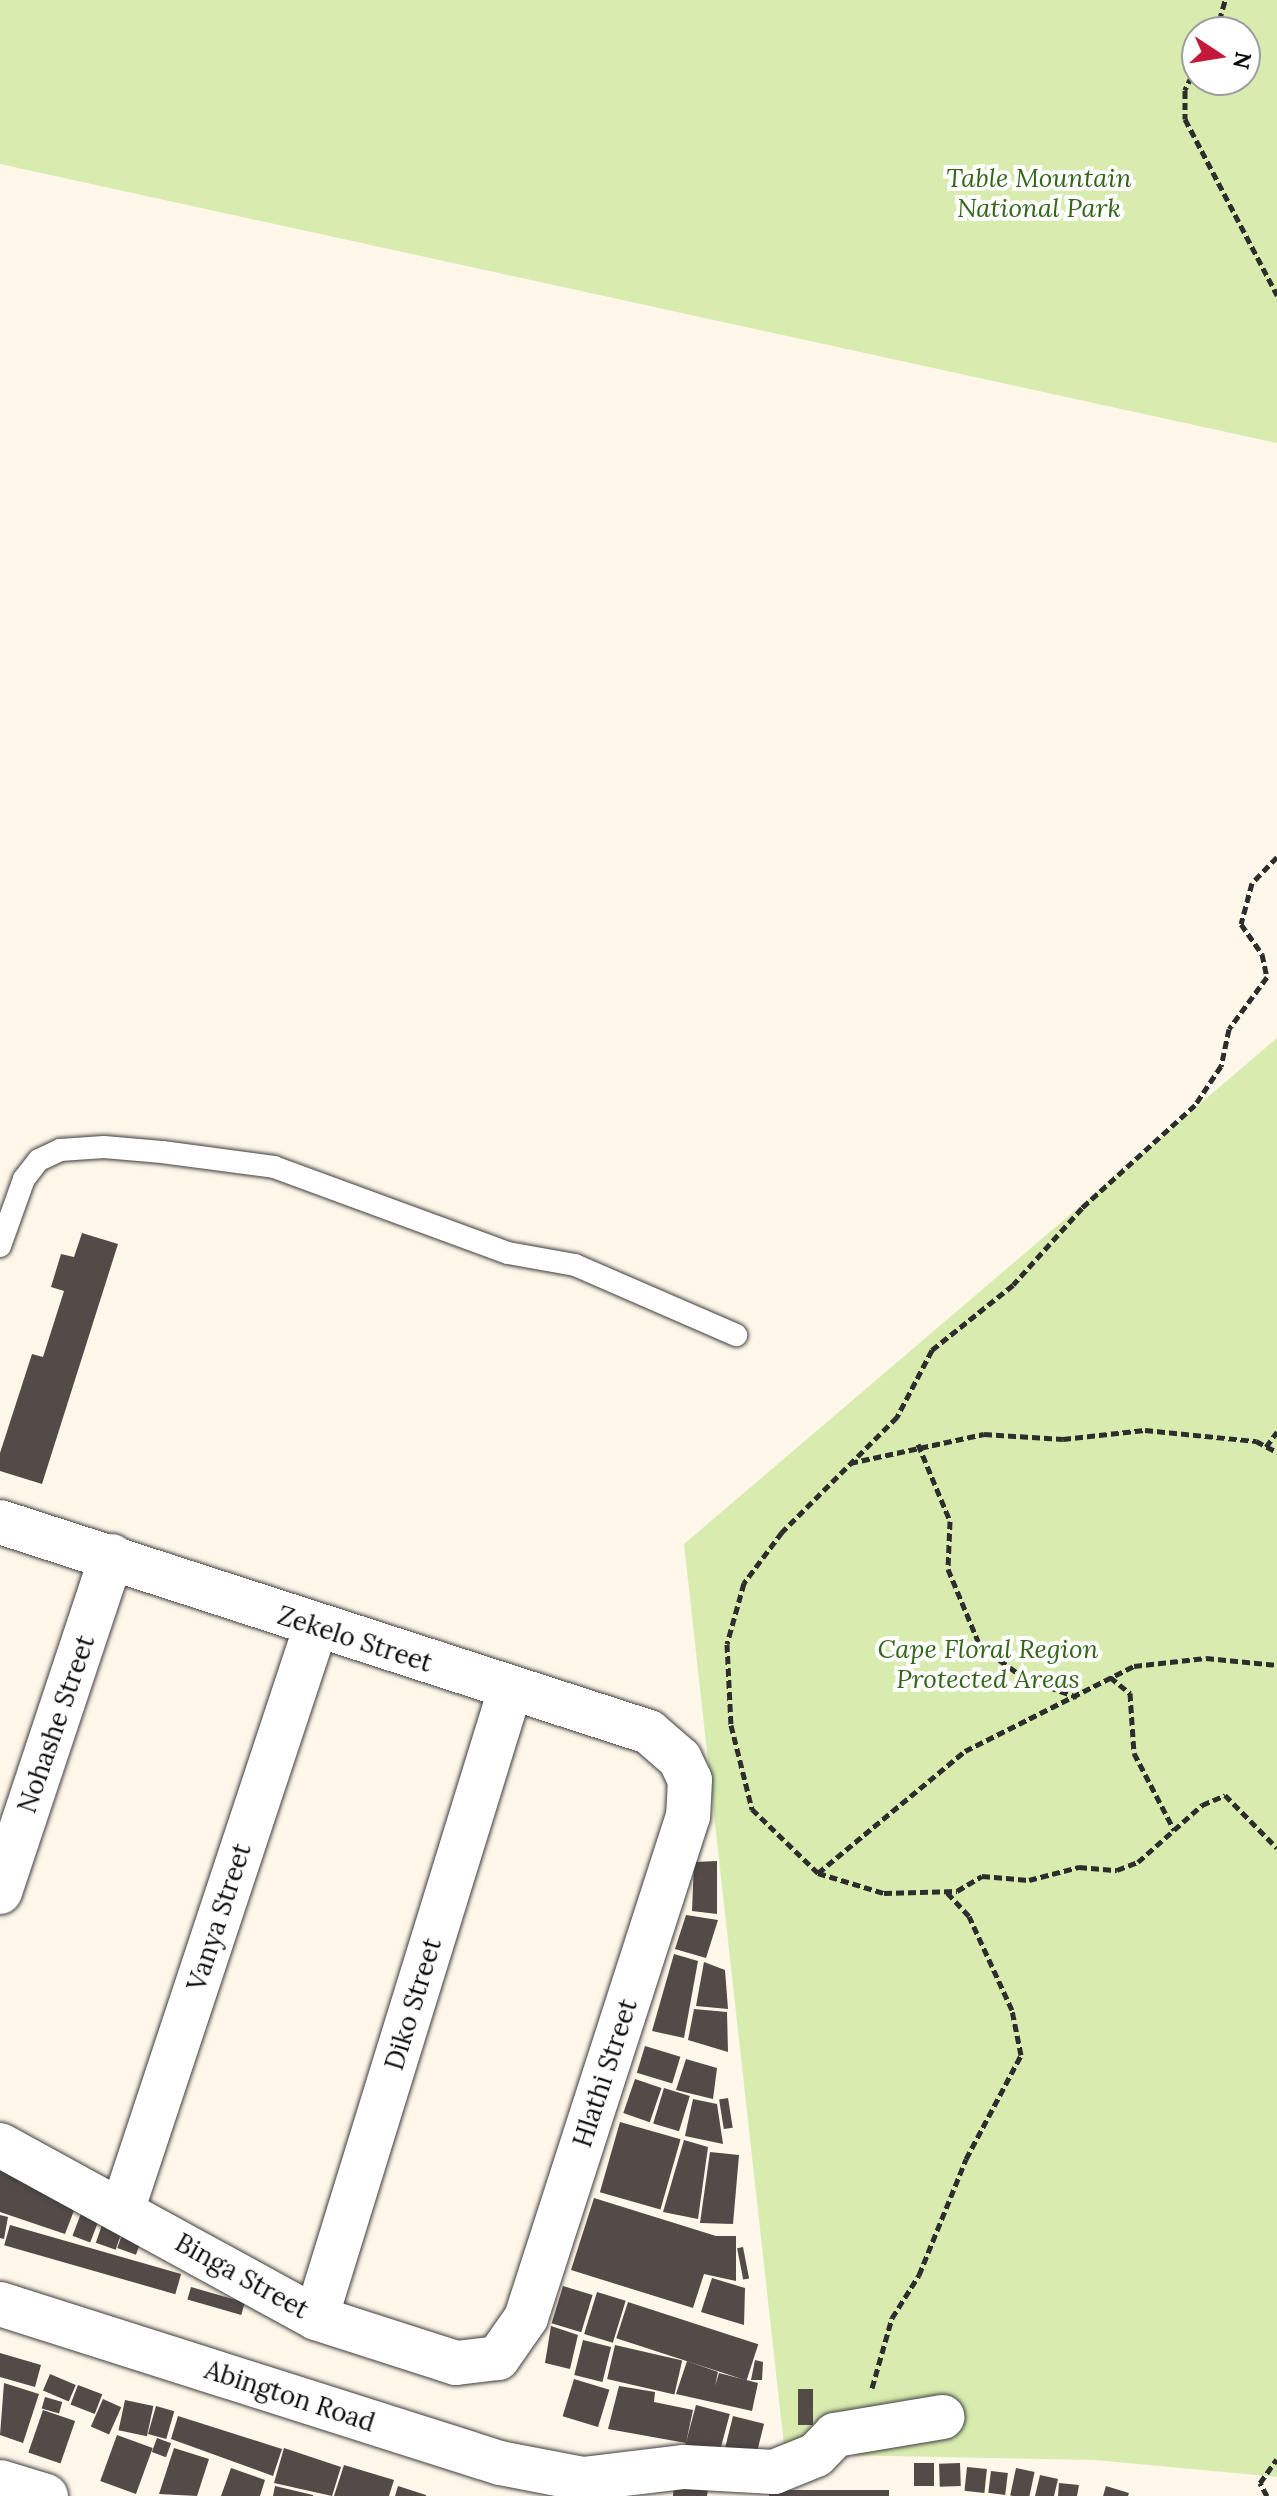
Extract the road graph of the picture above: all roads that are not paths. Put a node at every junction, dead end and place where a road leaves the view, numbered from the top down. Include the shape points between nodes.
1 (0, 1246) edge
2 (736, 1335) dead end
3 (0, 1522) edge
4 (112, 1556) junction
5 (316, 1626) junction
6 (510, 1690) junction
7 (690, 1780) joint
8 (0, 1892) edge
9 (0, 2145) edge
10 (123, 2208) junction
11 (0, 2304) edge
12 (316, 2318) junction
13 (498, 2358) joint
14 (942, 2417) dead end
15 (0, 2482) edge
16 (46, 2496) edge

1 - 2 lane via 24,1179 39,1160 60,1150 104,1147 162,1152 274,1167 508,1253 575,1265
3 - 4 street, Zekelo Street
4 - 5 street, Zekelo Street
4 - 8 street, Nohashe Street
5 - 6 street, Zekelo Street
5 - 10 street, Vanya Street
6 - 7 street, Zekelo Street via 649,1732 680,1759
6 - 12 street, Diko Street
7 - 13 street, Hlathi Street via 688,1816 526,2318
9 - 10 street, Binga Street
10 - 12 street, Binga Street
11 - 14 street, Abington Road via 500,2463 583,2479 684,2467 774,2472 816,2455 835,2435
12 - 13 street, Binga Street via 456,2363
15 - 16 street

